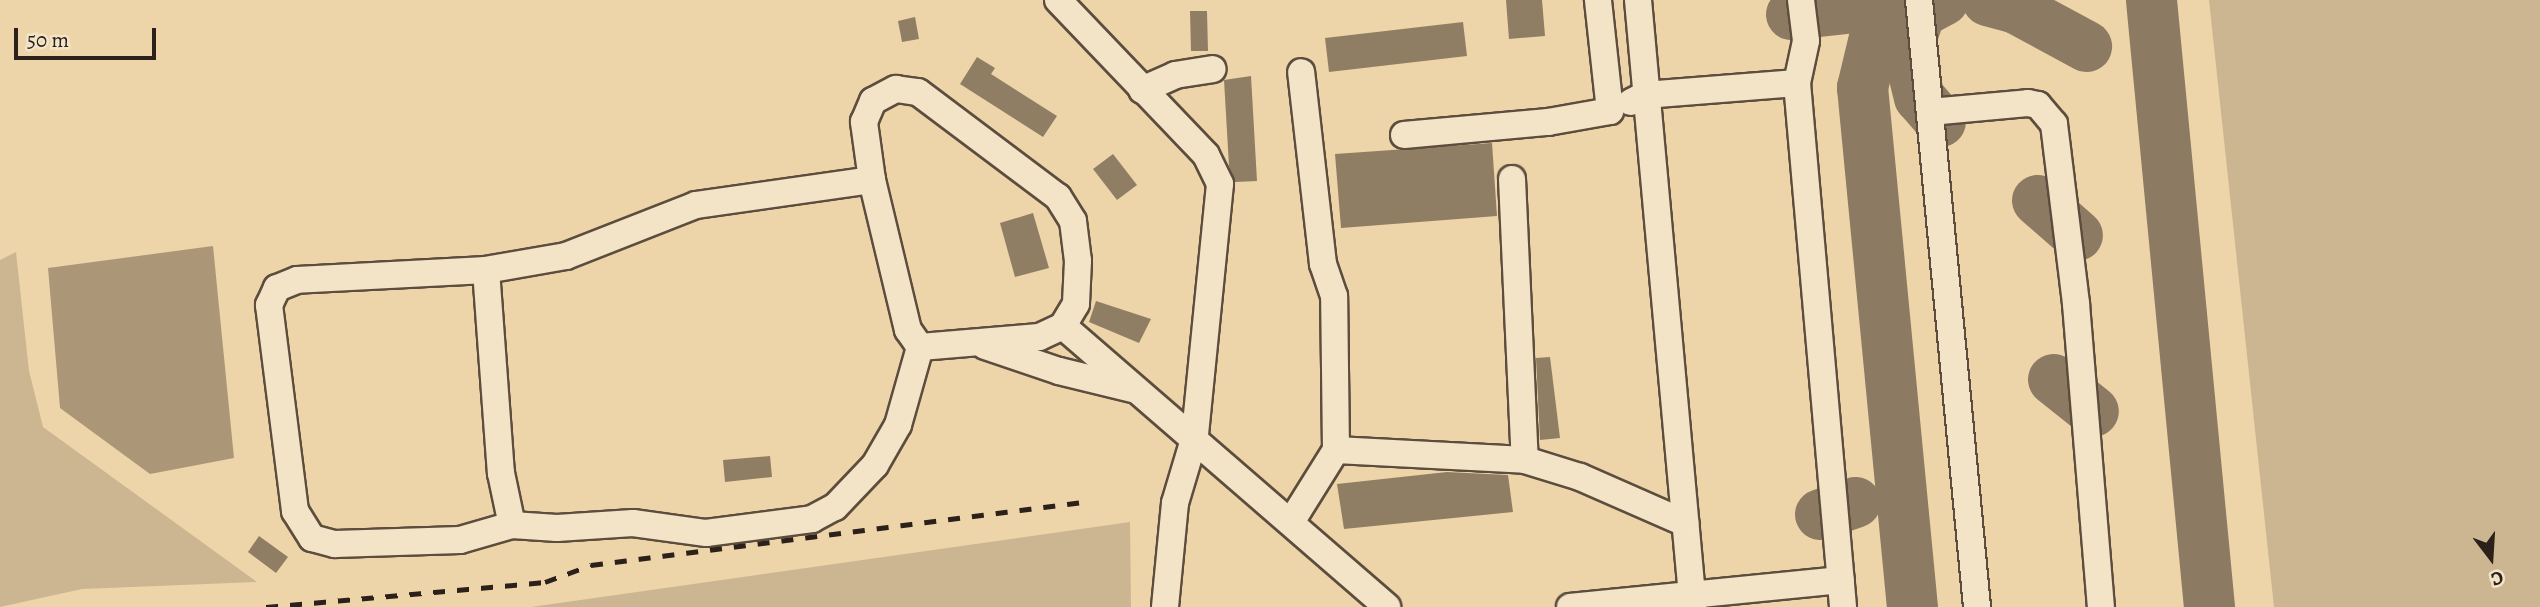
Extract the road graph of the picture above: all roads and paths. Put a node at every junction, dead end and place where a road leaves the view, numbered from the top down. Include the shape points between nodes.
1 (1058, 0) edge
2 (1598, 0) edge
3 (1638, 0) edge
4 (1801, 0) edge
5 (1919, 0) edge
6 (1213, 69) dead end
7 (1301, 72) dead end
8 (1797, 83) junction
9 (1142, 90) junction
10 (1645, 95) junction
11 (1610, 111) junction
12 (1930, 112) junction
13 (1404, 135) dead end
14 (1512, 179) dead end
15 (872, 180) junction
16 (485, 270) junction
17 (1063, 326) junction
18 (978, 343) junction
19 (920, 347) junction
20 (1138, 390) junction
21 (1195, 436) junction
22 (1336, 450) junction
23 (1525, 460) junction
24 (1291, 522) junction
25 (1685, 523) junction
26 (512, 525) junction
27 (1841, 580) junction
28 (1693, 601) edge
29 (1602, 605) edge
30 (1165, 607) edge
31 (1387, 607) edge
32 (1570, 607) edge
33 (1843, 607) edge
34 (1977, 607) edge
35 (2101, 607) edge

1 - 9 lane
2 - 11 lane
3 - 10 lane
4 - 8 lane via 1807,41
5 - 12 lane
6 - 9 lane via 1175,75
7 - 22 lane via 1322,264 1334,296
8 - 10 lane
8 - 27 lane
9 - 21 lane via 1206,155 1220,184
10 - 11 lane
10 - 25 lane
11 - 13 lane via 1548,122
12 - 34 lane
12 - 35 lane via 2028,103 2038,104 2054,124 2076,304
14 - 23 lane
15 - 16 lane via 696,205 566,256
15 - 17 lane via 864,122 873,101 896,89 918,92 1038,179 1058,197 1073,221 1079,261 1076,304
15 - 19 lane via 908,330
16 - 26 lane via 501,473
16 - 26 lane via 297,280 277,288 269,305 295,511 312,537 335,544 460,540
17 - 18 lane via 1040,337
17 - 20 lane
18 - 19 lane
18 - 20 lane via 1059,372
19 - 26 lane via 898,425 875,465 835,507 812,519 706,533 633,523 557,528
20 - 21 lane
21 - 24 lane
21 - 30 lane via 1175,503
22 - 23 lane
22 - 24 lane
23 - 25 lane via 1580,477
24 - 31 lane
25 - 28 lane
27 - 28 lane
27 - 33 lane
28 - 29 lane
29 - 32 lane

